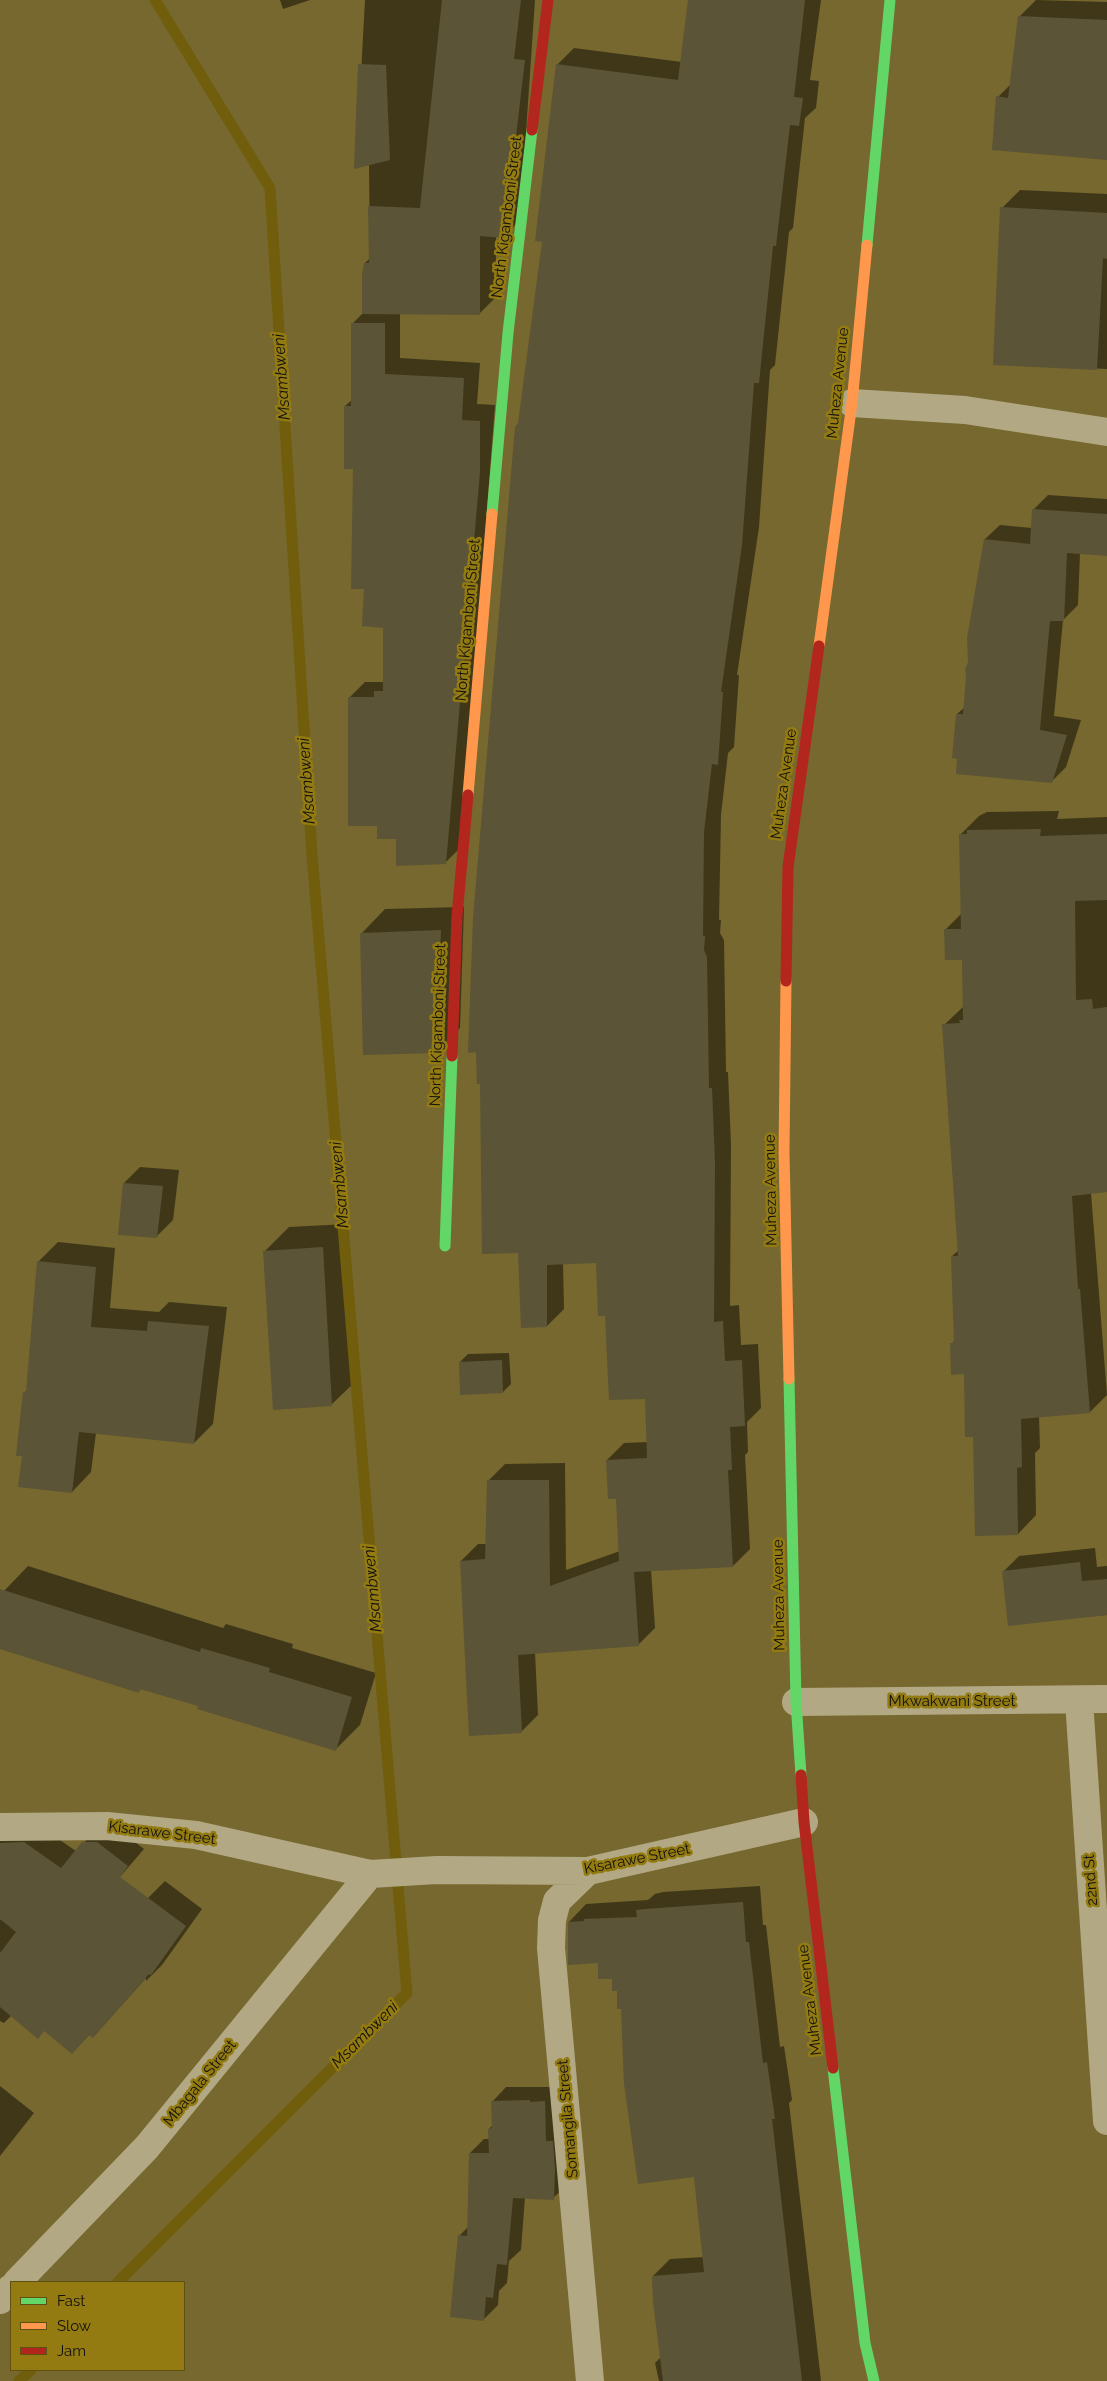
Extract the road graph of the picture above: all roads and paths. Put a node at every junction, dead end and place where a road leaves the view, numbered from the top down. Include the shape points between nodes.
1 (548, 0) edge
2 (890, 0) edge
3 (852, 403) junction
4 (1107, 432) edge
5 (445, 1246) dead end
6 (1107, 1699) edge
7 (1079, 1700) junction
8 (796, 1702) junction
9 (804, 1822) junction
10 (0, 1827) edge
11 (588, 1871) junction
12 (376, 1873) junction
13 (1107, 2121) edge
14 (18, 2281) edge
15 (10, 2289) edge
16 (0, 2300) edge
17 (590, 2381) edge
18 (874, 2381) edge

1 - 5 street, North Kigamboni Street via 508,333 457,916
2 - 3 street, Muheza Avenue
3 - 4 street via 965,410
3 - 8 street, Muheza Avenue via 788,868 784,1152
6 - 7 street, Mkwakwani Street
7 - 8 street, Mkwakwani Street
7 - 13 street, 22nd St
8 - 9 street, Muheza Avenue
9 - 11 street, Kisarawe Street
9 - 18 street, Muheza Avenue via 864,2343
10 - 12 street, Kisarawe Street via 107,1826 196,1835
11 - 12 street, Kisarawe Street
11 - 17 street, Somangila Street via 557,1901 552,1920 551,1948
12 - 14 street, Mbagala Street via 148,2147
15 - 16 street

